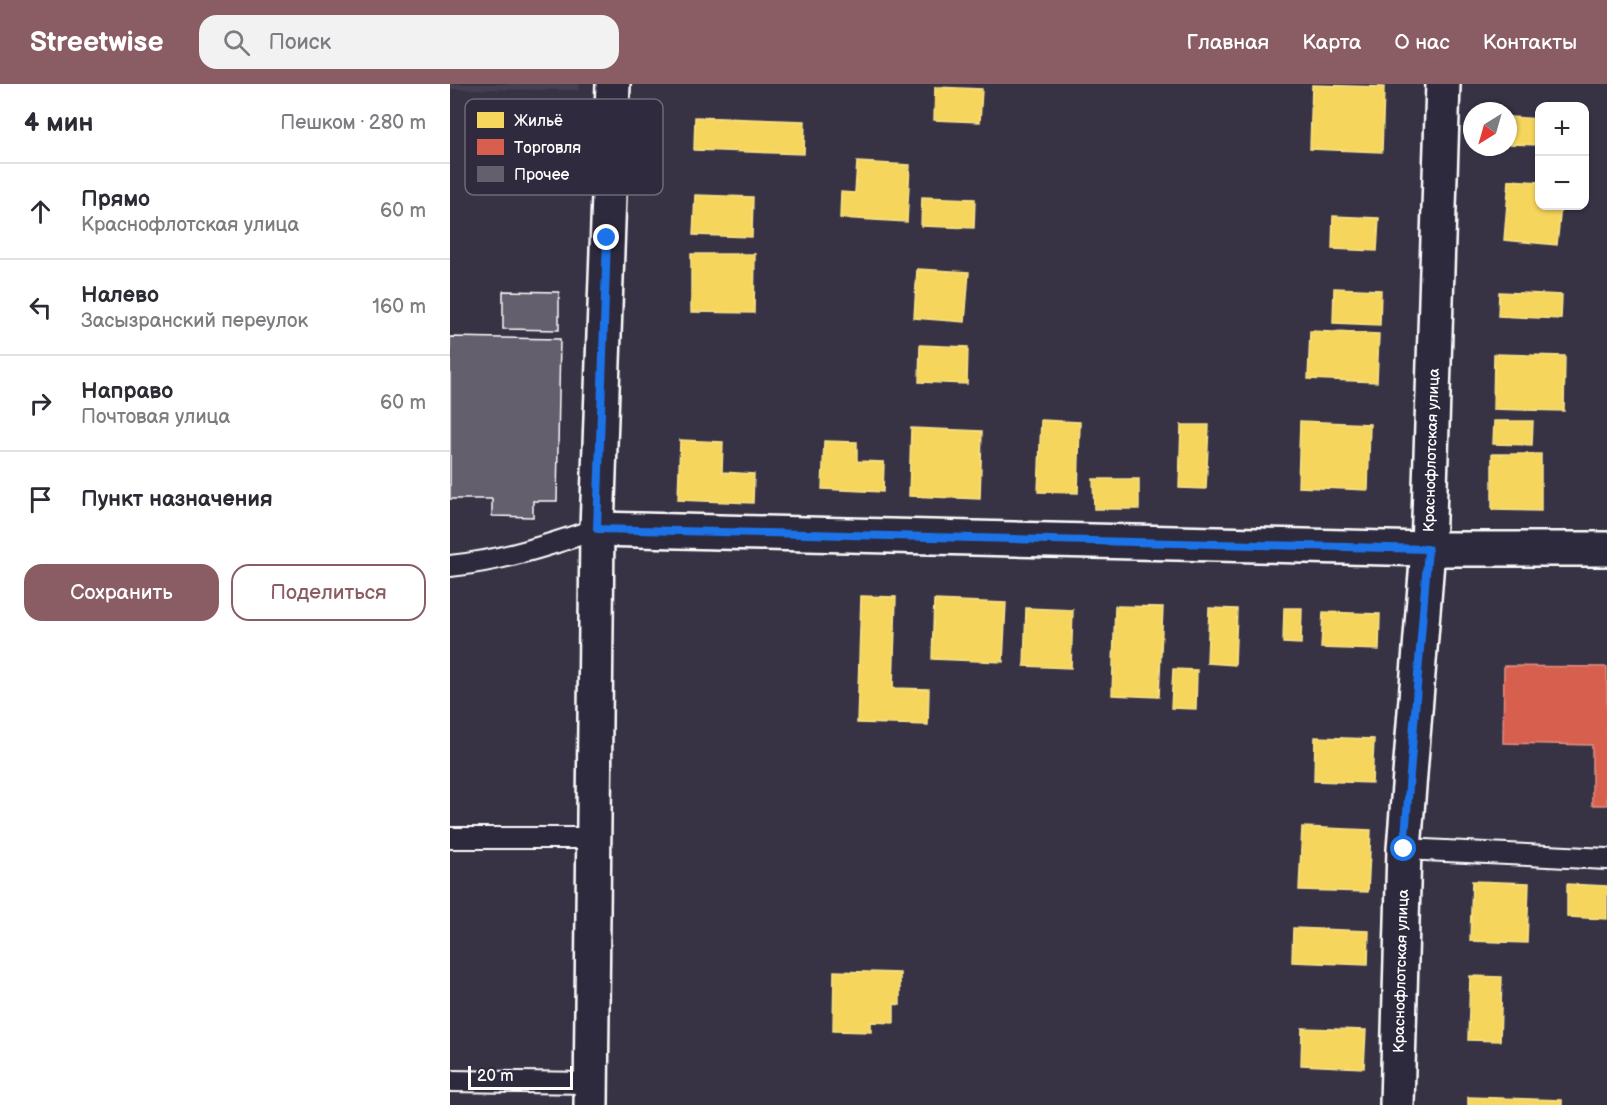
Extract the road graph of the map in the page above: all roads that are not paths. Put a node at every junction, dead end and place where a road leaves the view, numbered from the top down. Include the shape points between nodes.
1 (613, 84) edge
2 (1443, 84) edge
3 (612, 99) edge
4 (609, 195) edge
5 (597, 529) junction
6 (1428, 549) junction
7 (1607, 549) edge
8 (450, 566) edge
9 (450, 838) edge
10 (594, 838) junction
11 (1404, 849) junction
12 (1607, 860) edge
13 (450, 1081) edge
14 (591, 1094) edge
15 (1397, 1105) edge

1 - 3 street
2 - 6 street, Краснофлотская улица
4 - 5 street
5 - 6 street
5 - 8 lane via 536,549
5 - 10 street
6 - 7 street
6 - 11 street, Краснофлотская улица
9 - 10 lane
10 - 14 street
11 - 12 lane
11 - 15 street, Краснофлотская улица
13 - 14 lane

